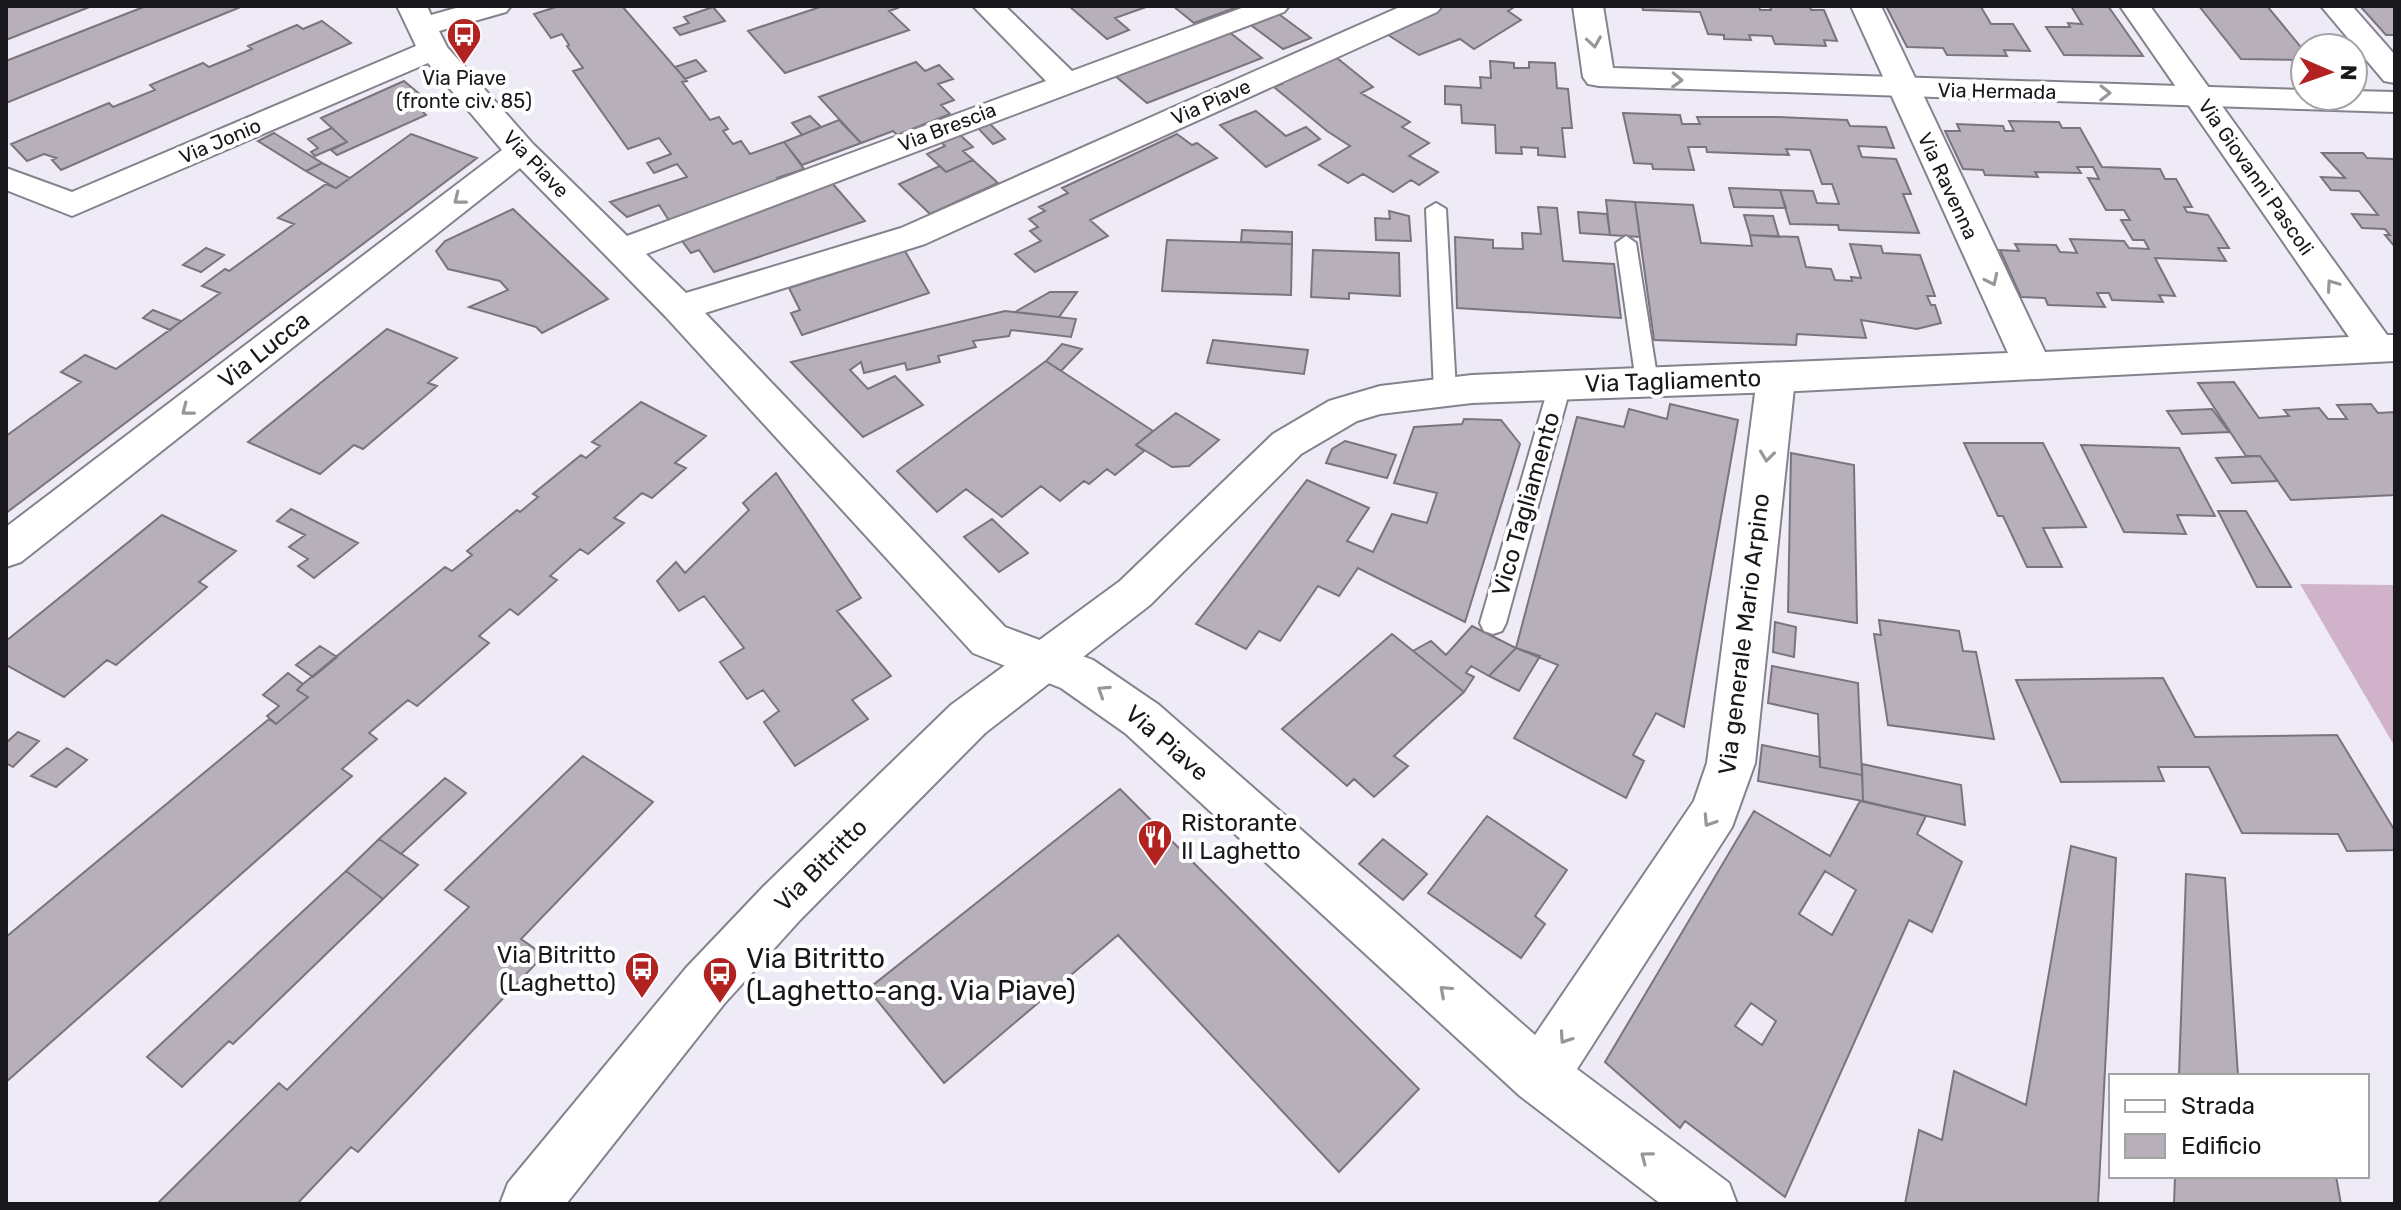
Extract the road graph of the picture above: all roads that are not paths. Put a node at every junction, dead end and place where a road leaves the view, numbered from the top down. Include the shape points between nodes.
1 (496, 6) edge
2 (988, 6) edge
3 (1274, 6) edge
4 (1427, 6) edge
5 (1588, 6) edge
6 (1866, 6) edge
7 (2135, 6) edge
8 (2336, 6) edge
9 (422, 28) edge
10 (2395, 74) edge
11 (1066, 83) junction
12 (1903, 89) junction
13 (2199, 96) junction
14 (2395, 102) edge
15 (521, 151) junction
16 (6, 178) edge
17 (1436, 209) dead end
18 (1626, 243) dead end
19 (621, 251) junction
20 (679, 308) junction
21 (2386, 348) edge
22 (2032, 365) junction
23 (1776, 378) junction
24 (1647, 382) junction
25 (1560, 385) junction
26 (1445, 391) junction
27 (6, 550) edge
28 (1493, 623) dead end
29 (1044, 660) junction
30 (1540, 1076) junction
31 (529, 1204) edge
32 (1708, 1204) edge

1 - 9 street, Via Jonio
2 - 11 street
3 - 11 street, Via Brescia
4 - 20 street, Via Piave via 913,236
5 -> 12 street, Via Hermada via 1599,77
6 - 12 street, Via Ravenna
7 - 13 street, Via Giovanni Pascoli
8 - 10 street
9 - 15 street, Via Piave
9 - 16 street, Via Jonio via 72,205
11 - 19 street, Via Brescia
12 -> 13 street, Via Hermada
12 -> 22 street, Via Ravenna
13 - 14 street, Via Hermada
21 -> 13 street, Via Giovanni Pascoli
15 - 19 street, Via Piave
15 -> 27 street, Via Lucca
17 - 26 lane
18 - 24 lane
19 - 20 street, Via Piave
20 - 29 street, Via Piave via 989,640
21 - 22 street, Via Tagliamento
22 - 23 street, Via Tagliamento
23 - 24 street, Via Tagliamento
23 -> 30 street, Via generale Mario Arpino via 1724,788 1715,811
24 - 25 street, Via Tagliamento
25 - 26 street, Via Tagliamento
25 - 28 lane, Vico Tagliamento
26 - 29 street, Via Tagliamento via 1380,400 1311,428 1257,473 1135,593
30 -> 29 street, Via Piave via 1142,719 1077,674
29 - 31 street, Via Bitritto via 976,711 782,903 705,986
32 -> 30 street, Via Piave

